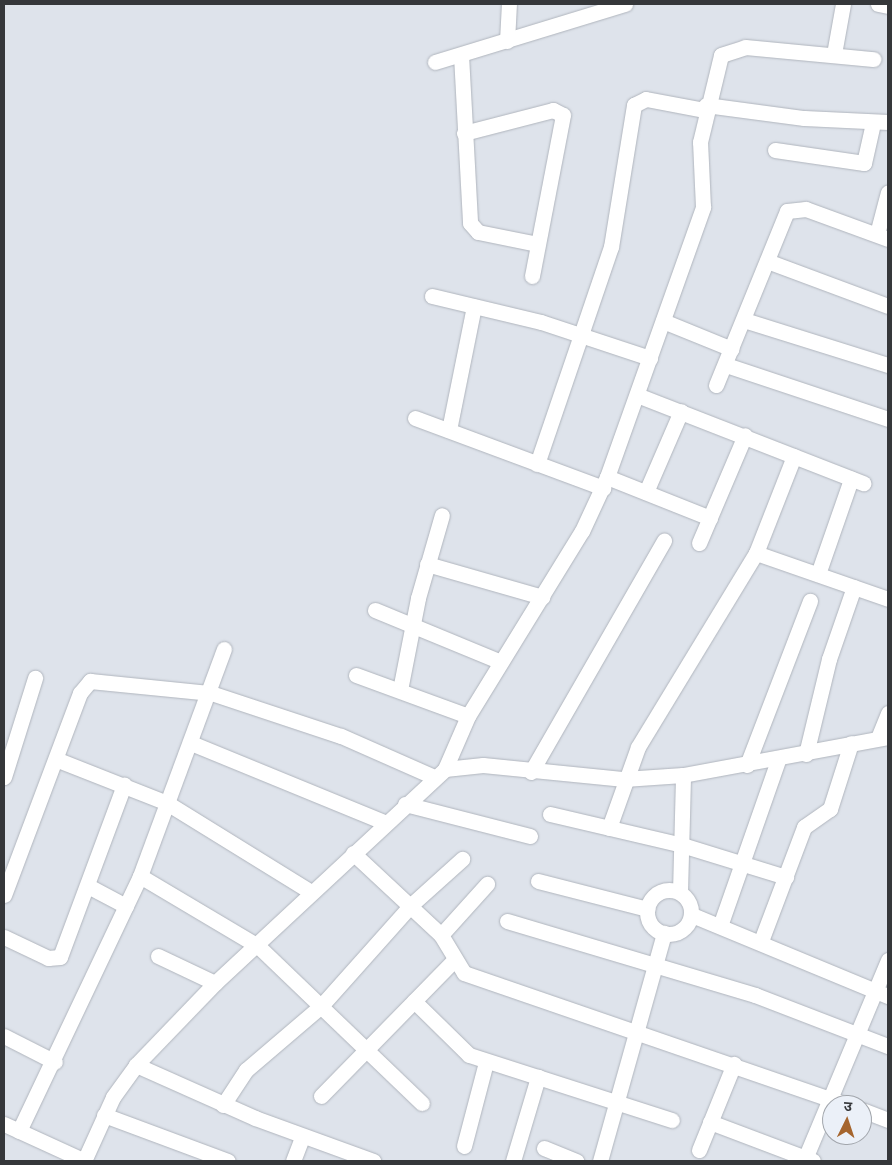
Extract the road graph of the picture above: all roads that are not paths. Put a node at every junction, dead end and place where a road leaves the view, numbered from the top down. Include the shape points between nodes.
1 (509, 4) edge
2 (625, 4) edge
3 (843, 4) edge
4 (878, 4) edge
5 (888, 6) edge
6 (600, 8) edge
7 (507, 41) junction
8 (834, 54) junction
9 (461, 55) junction
10 (872, 59) dead end
11 (435, 62) dead end
12 (706, 107) junction
13 (881, 123) edge
14 (464, 133) junction
15 (775, 150) dead end
16 (888, 192) edge
17 (883, 236) edge
18 (537, 244) junction
19 (768, 261) junction
20 (532, 276) dead end
21 (432, 296) dead end
22 (474, 306) junction
23 (888, 306) edge
24 (744, 320) junction
25 (663, 321) junction
26 (583, 334) junction
27 (732, 349) junction
28 (650, 358) junction
29 (726, 365) junction
30 (888, 365) edge
31 (716, 385) dead end
32 (637, 395) junction
33 (681, 411) junction
34 (415, 418) dead end
35 (888, 419) edge
36 (450, 430) junction
37 (745, 435) junction
38 (794, 456) junction
39 (537, 464) junction
40 (605, 482) junction
41 (646, 492) junction
42 (442, 515) dead end
43 (710, 518) junction
44 (664, 541) dead end
45 (698, 542) dead end
46 (756, 553) junction
47 (427, 564) junction
48 (818, 574) junction
49 (854, 588) junction
50 (542, 597) junction
51 (888, 599) edge
52 (810, 601) dead end
53 (375, 610) dead end
54 (414, 628) junction
55 (224, 649) dead end
56 (501, 662) junction
57 (356, 674) dead end
58 (35, 678) dead end
59 (400, 690) junction
60 (210, 693) junction
61 (888, 712) edge
62 (468, 716) junction
63 (883, 738) edge
64 (191, 743) junction
65 (851, 743) junction
66 (806, 754) junction
67 (58, 760) junction
68 (778, 760) junction
69 (747, 765) junction
70 (531, 772) junction
71 (440, 773) junction
72 (683, 775) junction
73 (4, 776) edge
74 (624, 779) junction
75 (124, 785) junction
76 (168, 803) junction
77 (405, 804) junction
78 (550, 814) dead end
79 (384, 822) junction
80 (609, 828) junction
81 (530, 836) dead end
82 (682, 845) junction
83 (353, 853) junction
84 (462, 859) dead end
85 (743, 864) junction
86 (9, 867) edge
87 (140, 876) junction
88 (786, 877) junction
89 (538, 881) dead end
90 (488, 884) dead end
91 (88, 886) junction
92 (311, 892) junction
93 (680, 892) junction
94 (4, 894) edge
95 (411, 905) junction
96 (126, 906) junction
97 (647, 909) junction
98 (692, 914) junction
99 (507, 921) dead end
100 (720, 926) junction
101 (664, 933) junction
102 (441, 935) junction
103 (4, 937) edge
104 (761, 941) junction
105 (258, 946) junction
106 (158, 956) dead end
107 (454, 960) junction
108 (888, 960) edge
109 (657, 964) junction
110 (215, 983) junction
111 (882, 994) edge
112 (414, 1001) junction
113 (321, 1006) junction
114 (638, 1030) junction
115 (857, 1034) junction
116 (4, 1036) edge
117 (888, 1046) edge
118 (366, 1050) junction
119 (55, 1062) junction
120 (486, 1062) junction
121 (734, 1064) junction
122 (136, 1065) junction
123 (538, 1077) junction
124 (832, 1095) edge
125 (321, 1096) dead end
126 (822, 1096) edge
127 (617, 1100) junction
128 (422, 1103) dead end
129 (223, 1105) junction
130 (872, 1114) edge
131 (104, 1115) junction
132 (672, 1120) dead end
133 (822, 1120) edge
134 (888, 1120) edge
135 (710, 1122) junction
136 (4, 1124) edge
137 (19, 1131) junction
138 (302, 1137) junction
139 (464, 1146) dead end
140 (544, 1148) dead end
141 (699, 1150) dead end
142 (807, 1160) edge
143 (85, 1161) edge
144 (228, 1161) edge
145 (292, 1161) edge
146 (373, 1161) edge
147 (513, 1161) edge
148 (577, 1161) edge
149 (600, 1161) edge

1 - 7 street
2 - 6 street
3 - 8 street
4 - 5 street
6 - 7 street
7 - 9 street
8 - 10 street
8 - 12 street via 745,47 726,50 714,70
9 - 11 street
9 - 14 street
12 - 13 street
12 - 25 street via 700,155 704,201
12 - 26 street via 646,99 634,105 621,208
13 - 15 street via 864,163
14 - 18 street via 473,229
14 - 18 street via 561,112
16 - 17 street
17 - 19 street via 792,207
18 - 20 street
19 - 23 street
19 - 24 street
21 - 22 street
22 - 26 street
22 - 36 street
24 - 27 street
24 - 30 street
25 - 27 street
25 - 28 street
26 - 28 street
26 - 39 street
27 - 29 street
28 - 32 street
29 - 31 street
29 - 35 street
32 - 33 street
32 - 40 street
33 - 37 street
33 - 41 street
34 - 36 street
36 - 39 street
37 - 38 street
37 - 43 street
38 - 46 street
38 - 48 street via 857,481
39 - 40 street
40 - 41 street
40 - 50 street
41 - 43 street
42 - 47 street
43 - 45 street
44 - 70 street
46 - 48 street
46 - 74 street via 653,720
47 - 50 street
47 - 54 street
48 - 49 street
49 - 51 street
49 - 66 street via 822,683
50 - 56 street
52 - 69 street
53 - 54 street
54 - 56 street
54 - 59 street
55 - 60 street
56 - 62 street
57 - 59 street
58 - 73 street
59 - 62 street
60 - 64 street
60 - 67 street via 90,682 80,693
60 - 71 street via 342,736
61 - 63 street
62 - 71 street
63 - 65 street
64 - 76 street
64 - 79 street
65 - 66 street
65 - 88 street via 830,809 804,827
66 - 68 street
67 - 75 street
67 - 86 street
68 - 69 street
68 - 85 street
69 - 72 street
70 - 71 street via 483,765
70 - 74 street
71 - 77 street
72 - 74 street
72 - 82 street
74 - 80 street
75 - 76 street
75 - 91 street
76 - 87 street
76 - 92 street
77 - 79 street
77 - 81 street
78 - 80 street
79 - 83 street
80 - 82 street
82 - 85 street
82 - 93 street
83 - 92 street
83 - 95 street
84 - 95 street
85 - 88 street
85 - 100 street
86 - 94 street
87 - 96 street
87 - 105 street
88 - 104 street
89 - 97 street
90 - 102 street
91 - 96 street
91 - 103 street via 60,957 48,958
92 - 105 street
93 - 97 street via 655,894
93 - 98 street
95 - 102 street
95 - 113 street
96 - 119 street
97 - 101 street via 652,926
98 - 100 street
98 - 101 street via 683,930
99 - 109 street
100 - 104 street
101 - 109 street
102 - 107 street
104 - 111 street
105 - 110 street
105 - 113 street
106 - 110 street
107 - 112 street
107 - 114 street via 472,977
108 - 111 street
109 - 114 street
109 - 115 street
110 - 122 street
111 - 115 street
112 - 118 street
112 - 120 street via 457,1046
113 - 118 street
113 - 129 street via 246,1070
114 - 121 street
114 - 127 street
115 - 117 street
115 - 124 street
116 - 119 street
118 - 125 street
118 - 128 street
119 - 137 street
120 - 123 street
120 - 139 street
121 - 126 street
121 - 135 street
122 - 129 street
122 - 131 street
123 - 127 street
123 - 147 street
127 - 132 street
127 - 149 street
129 - 138 street
130 - 134 street
131 - 143 street
131 - 144 street
133 - 142 street
135 - 141 street
135 - 142 street
136 - 137 street
137 - 143 street
138 - 145 street
138 - 146 street
140 - 148 street

